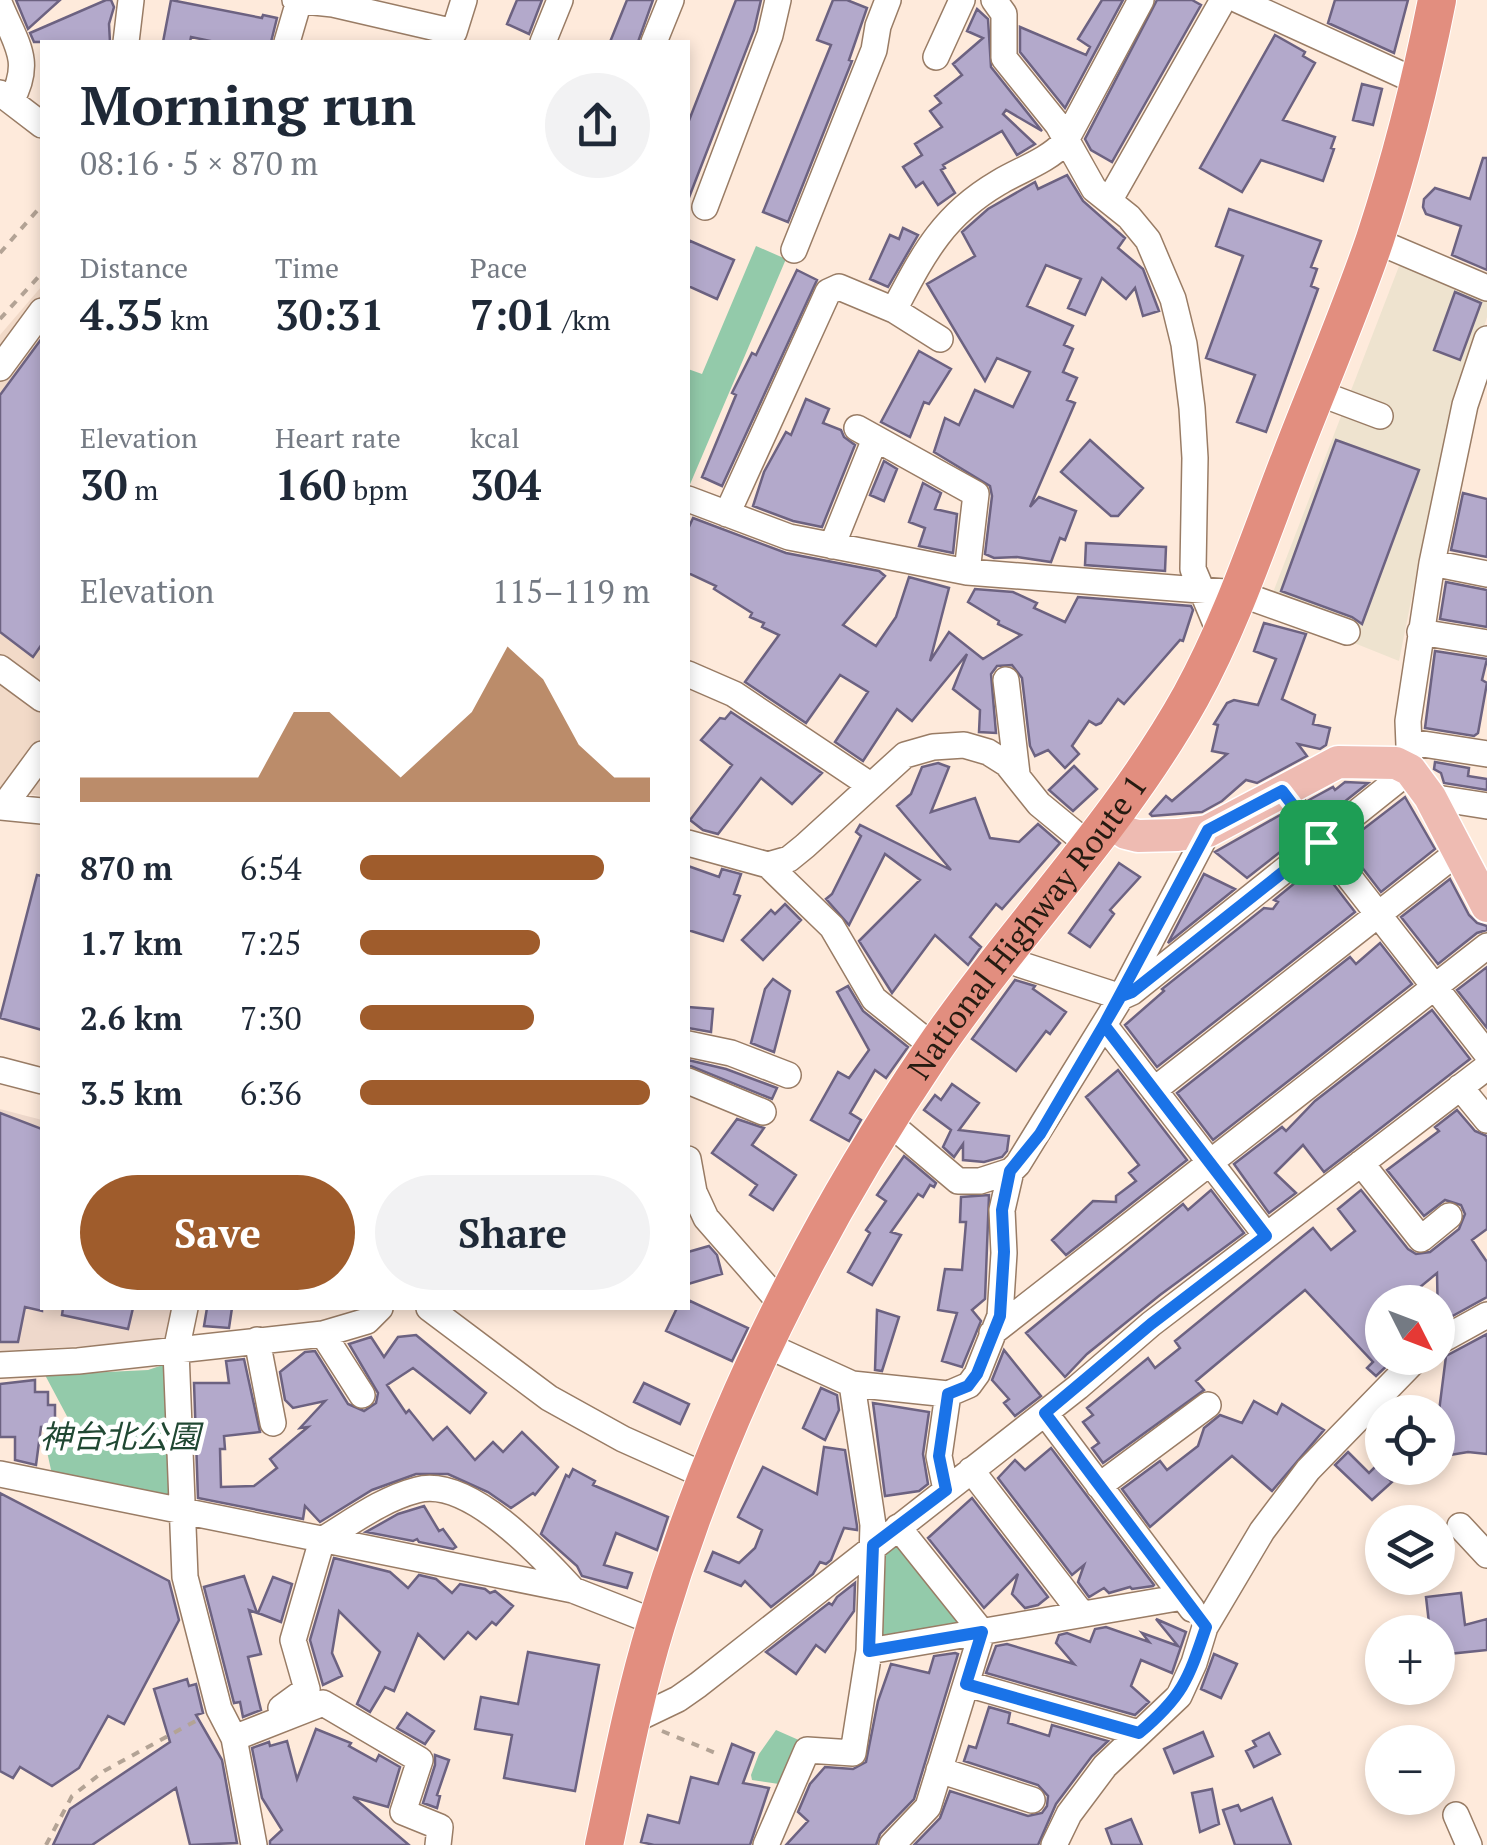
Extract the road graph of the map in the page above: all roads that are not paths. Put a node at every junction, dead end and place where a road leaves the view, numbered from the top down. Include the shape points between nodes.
1 (131, 0) edge
2 (297, 0) edge
3 (464, 0) edge
4 (560, 0) edge
5 (670, 0) edge
6 (778, 0) edge
7 (888, 0) edge
8 (962, 0) edge
9 (994, 0) edge
10 (1141, 0) edge
11 (1224, 0) edge
12 (1238, 0) edge
13 (1437, 0) edge
14 (0, 5) edge
15 (126, 40) edge
16 (287, 40) edge
17 (544, 40) edge
18 (655, 40) edge
19 (936, 56) dead end
20 (1420, 83) junction
21 (6, 97) edge
22 (40, 123) edge
23 (1065, 142) junction
24 (1110, 201) junction
25 (705, 207) dead end
26 (1374, 240) junction
27 (794, 250) dead end
28 (1487, 288) edge
29 (894, 310) junction
30 (40, 315) edge
31 (940, 339) dead end
32 (1487, 339) edge
33 (0, 368) edge
34 (1316, 392) junction
35 (1380, 416) dead end
36 (690, 500) edge
37 (727, 514) junction
38 (832, 546) junction
39 (1432, 563) junction
40 (967, 572) junction
41 (1487, 574) edge
42 (1220, 592) junction
43 (1348, 632) dead end
44 (1420, 632) junction
45 (1487, 644) edge
46 (0, 668) edge
47 (690, 675) edge
48 (0, 678) edge
49 (1006, 680) dead end
50 (40, 698) edge
51 (40, 708) edge
52 (1487, 754) edge
53 (1410, 756) junction
54 (40, 757) edge
55 (1017, 774) junction
56 (870, 785) junction
57 (1282, 791) junction
58 (1430, 797) junction
59 (1487, 806) edge
60 (2, 807) edge
61 (40, 811) edge
62 (1208, 830) junction
63 (1100, 834) junction
64 (1321, 842) junction
65 (690, 844) edge
66 (1458, 852) junction
67 (768, 864) junction
68 (1487, 906) edge
69 (1378, 914) junction
70 (1487, 946) edge
71 (1019, 964) dead end
72 (1434, 987) junction
73 (1121, 996) junction
74 (1104, 1025) junction
75 (690, 1044) edge
76 (935, 1048) junction
77 (1487, 1054) edge
78 (1487, 1067) edge
79 (0, 1070) edge
80 (788, 1075) dead end
81 (40, 1080) edge
82 (690, 1083) edge
83 (1460, 1087) junction
84 (1154, 1090) junction
85 (764, 1112) dead end
86 (886, 1120) junction
87 (1487, 1120) edge
88 (1210, 1162) junction
89 (1360, 1163) junction
90 (690, 1169) edge
91 (1010, 1171) junction
92 (1449, 1216) dead end
93 (696, 1219) edge
94 (1266, 1236) junction
95 (784, 1306) junction
96 (184, 1310) edge
97 (378, 1310) edge
98 (432, 1310) edge
99 (1487, 1315) edge
100 (1455, 1333) edge
101 (323, 1334) junction
102 (992, 1334) junction
103 (257, 1340) junction
104 (764, 1344) junction
105 (176, 1351) junction
106 (0, 1365) edge
107 (1401, 1375) edge
108 (852, 1384) junction
109 (948, 1394) junction
110 (362, 1395) dead end
111 (1208, 1405) dead end
112 (1045, 1413) junction
113 (274, 1423) dead end
114 (971, 1470) junction
115 (0, 1474) edge
116 (708, 1477) junction
117 (1099, 1486) junction
118 (946, 1490) junction
119 (182, 1512) junction
120 (1460, 1526) dead end
121 (898, 1527) junction
122 (322, 1540) junction
123 (873, 1545) junction
124 (1487, 1556) edge
125 (573, 1590) junction
126 (1183, 1597) junction
127 (1082, 1614) junction
128 (656, 1623) junction
129 (1206, 1627) junction
130 (982, 1632) junction
131 (869, 1651) junction
132 (966, 1684) junction
133 (285, 1718) junction
134 (642, 1725) junction
135 (1139, 1733) junction
136 (234, 1738) junction
137 (939, 1770) junction
138 (1032, 1800) dead end
139 (1456, 1815) dead end
140 (254, 1845) edge
141 (438, 1845) edge
142 (604, 1845) edge
143 (766, 1845) edge
144 (892, 1845) edge
145 (1054, 1845) edge
146 (1469, 1845) edge

1 - 15 street
2 - 3 street via 454,32
2 - 16 street
4 - 17 street
5 - 18 street
6 - 25 street
7 - 27 street
8 - 19 street
9 - 23 street via 1004,14 1004,58
10 - 23 street
11 - 24 street
12 - 20 street
13 - 20 highway, National Highway Route 1
14 - 21 street via 24,64 22,81
20 - 26 highway, National Highway Route 1
21 - 22 street
23 - 24 street via 1094,189
23 - 29 street via 947,221
24 - 42 street via 1148,240 1173,299 1192,408 1192,568
26 - 28 street
26 - 34 highway, National Highway Route 1
29 - 31 street
29 - 37 street via 839,288 828,292
30 - 33 street
32 - 39 street
34 - 35 street
34 - 42 highway, National Highway Route 1
36 - 37 street
37 - 38 street
38 - 40 street
38 - 40 street via 866,434 976,494
39 - 41 street
39 - 44 street
40 - 42 street
42 - 43 street
42 - 63 highway, National Highway Route 1 via 1221,636 1192,695
44 - 45 street
44 - 53 street
46 - 50 street
47 - 56 street via 734,694
48 - 51 street
49 - 55 street
52 - 53 street
53 - 57 main road via 1396,764 1338,762
53 - 58 main road
53 - 64 street
54 - 60 street
55 - 56 street via 964,744 905,755
55 - 63 street via 1039,804
56 - 67 street via 789,859
57 - 62 main road
57 - 64 street
58 - 59 street
58 - 66 main road
60 - 61 street
62 - 63 main road
62 - 73 street
63 - 76 highway, National Highway Route 1
64 - 69 street
64 - 73 street
65 - 67 street
66 - 68 main road
66 - 69 street
67 - 76 street via 832,928 874,1000
69 - 72 street
69 - 84 street
70 - 72 street
71 - 73 street
72 - 77 street
72 - 88 street
73 - 74 street
74 - 84 street
74 - 91 street via 1040,1134
75 - 80 street
76 - 86 highway, National Highway Route 1
78 - 83 street
79 - 81 street
82 - 85 street
83 - 87 street
83 - 89 street
84 - 88 street
86 - 91 street via 958,1181
86 - 95 highway, National Highway Route 1
88 - 94 street
88 - 102 street
89 - 92 street via 1421,1238
89 - 94 street
90 - 93 street
91 - 102 street via 1002,1210 1000,1316
93 - 95 street
94 - 112 street
95 - 104 highway, National Highway Route 1
96 - 105 street
97 - 101 street via 368,1321
98 - 116 street via 549,1398
99 - 100 street
101 - 103 street
101 - 110 street
102 - 109 street via 977,1374
103 - 105 street
103 - 113 street
104 - 108 street
104 - 116 highway, National Highway Route 1
105 - 106 street
105 - 119 street
107 - 129 street via 1308,1470 1262,1531
108 - 109 street
108 - 123 street
109 - 118 street via 939,1456
111 - 117 street
112 - 114 street
112 - 117 street
114 - 118 street
114 - 127 street
115 - 119 street
116 - 128 highway, National Highway Route 1
117 - 126 street
118 - 121 street
119 - 122 street
119 - 136 street via 189,1599 219,1709
120 - 124 street
121 - 123 street
121 - 130 street
122 - 125 street
122 - 125 street via 389,1500 420,1488 449,1490 475,1502
122 - 133 street via 294,1640 306,1689 281,1708
123 - 131 street
123 - 134 street
125 - 128 street
126 - 127 street
126 - 129 street
127 - 130 street
128 - 134 highway, National Highway Route 1
129 - 135 street via 1179,1696
130 - 131 street
130 - 132 street
131 - 143 street via 852,1753 807,1750
132 - 135 street
132 - 137 street
133 - 136 street
133 - 141 street via 323,1704 420,1760 403,1812 440,1827
134 - 142 highway, National Highway Route 1
135 - 145 street via 1087,1789
136 - 140 street
137 - 138 street
137 - 144 street via 928,1806
139 - 146 street

